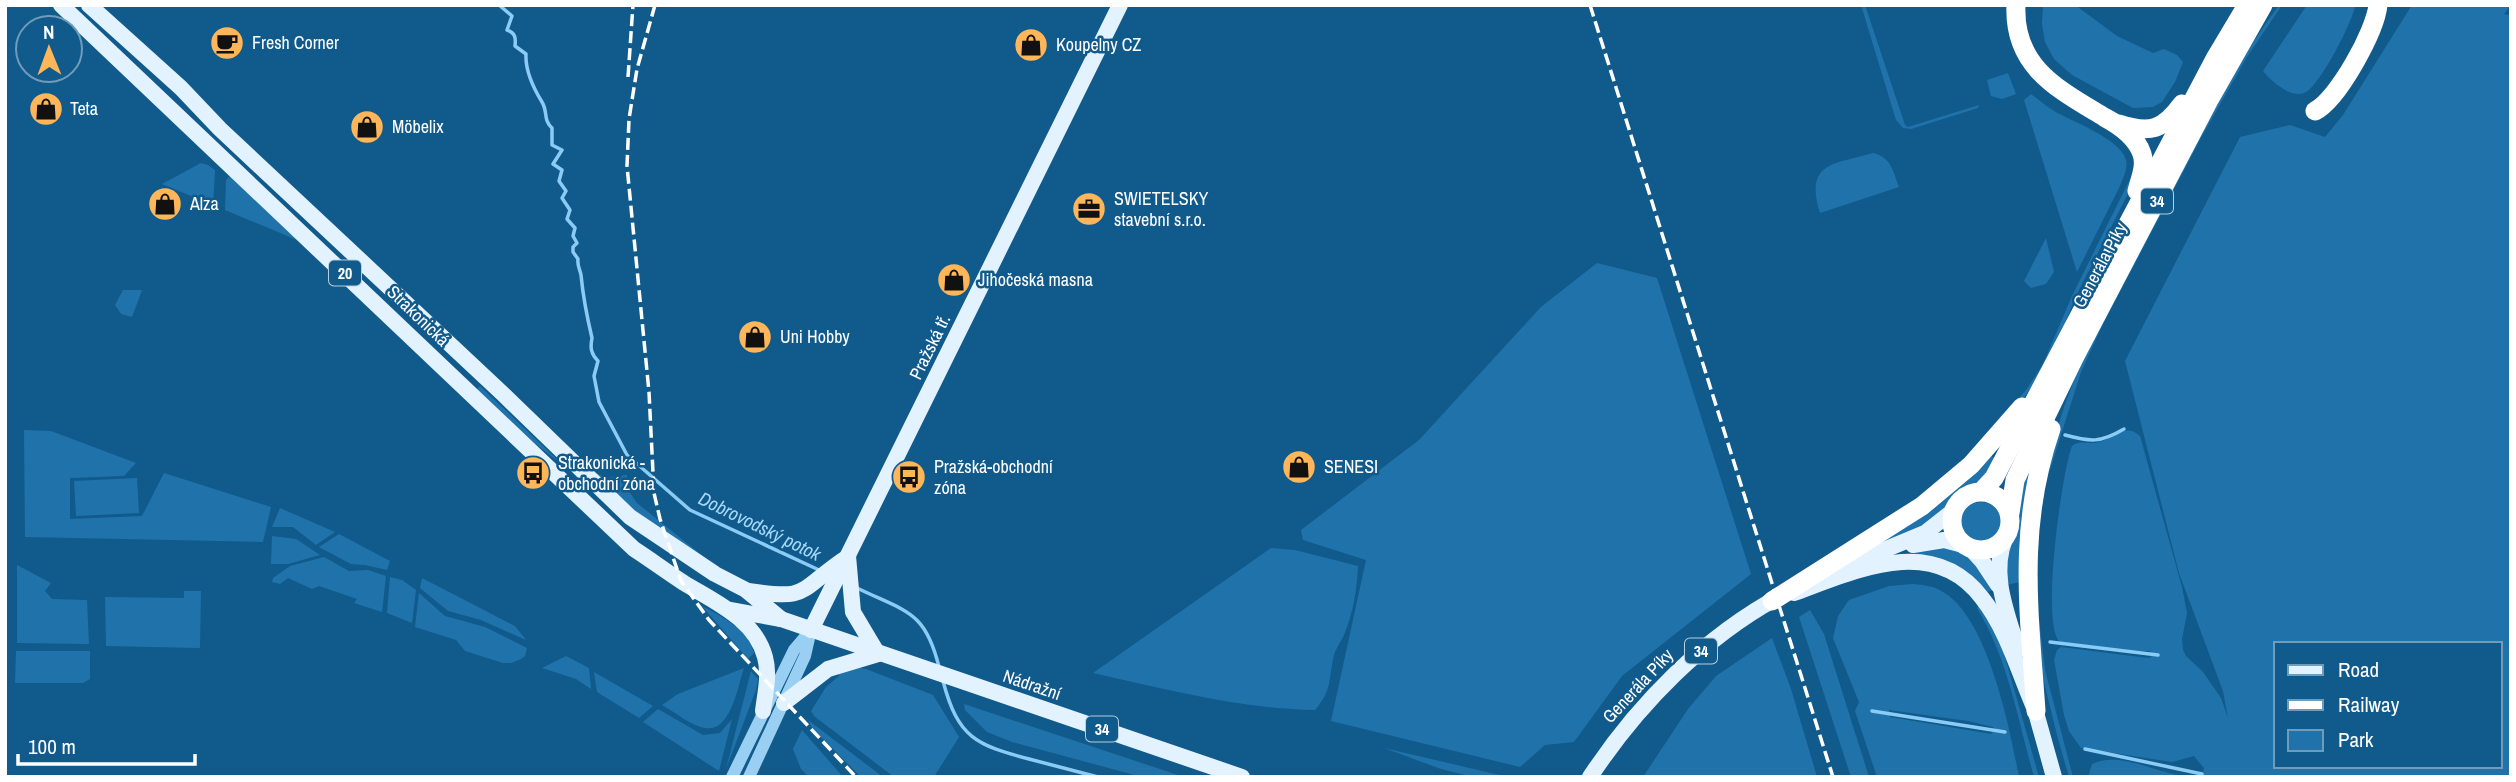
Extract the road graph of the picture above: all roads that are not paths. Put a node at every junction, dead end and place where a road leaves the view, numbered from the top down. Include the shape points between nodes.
1 (61, 5) edge
2 (89, 5) edge
3 (1121, 5) edge
4 (2017, 5) edge
5 (2378, 5) edge
6 (2259, 7) edge
7 (2216, 57) junction
8 (2315, 111) dead end
9 (2115, 123) junction
10 (2130, 219) junction
11 (2067, 357) junction
12 (1982, 491) junction
13 (1953, 511) junction
14 (2010, 513) junction
15 (2005, 539) junction
16 (1967, 547) junction
17 (1874, 555) junction
18 (844, 565) junction
19 (826, 583) junction
20 (746, 590) junction
21 (2001, 590) junction
22 (1772, 601) junction
23 (730, 610) junction
24 (781, 619) junction
25 (811, 630) junction
26 (878, 654) junction
27 (784, 702) junction
28 (763, 711) junction
29 (2036, 711) junction
30 (732, 777) edge
31 (749, 777) edge
32 (1242, 777) edge
33 (1590, 777) edge
34 (2054, 777) edge

1 - 23 main road, Strakonická / 20 via 634,549
2 - 20 main road, Strakonická / 20 via 630,517
3 - 18 main road, Pražská tř.
4 - 9 highway via 2023,45 2040,74 2059,91
5 - 8 highway via 2358,55 2333,94
6 - 7 highway, Generála Píky / 34
6 - 11 highway, Generála Píky / 34
7 - 9 highway via 2163,125 2143,129
7 - 10 highway, Generála Píky / 34
9 - 10 highway via 2137,144 2143,161
10 - 11 highway, Generála Píky / 34
11 - 12 highway, Generála Píky / 34
11 - 14 highway, Generála Píky / 34 via 2015,480
11 - 22 highway, 34 via 1949,485
11 - 29 highway via 2031,513 2027,585
12 - 13 highway, 34 via 1965,496
12 - 14 highway via 2000,498
13 - 16 highway via 1952,529
13 - 17 main road, Generála Píky / 34 via 1925,533
14 - 15 highway, 34
15 - 16 highway, 34 via 1990,549
15 - 21 main road via 1999,558
16 - 17 main road, Generála Píky / 34 via 1936,540
16 - 21 main road
17 - 22 main road, Generála Píky / 34
18 - 19 main road, Pražská tř.
18 - 26 main road via 853,612
19 - 20 main road via 788,596
19 - 25 main road, Pražská tř.
20 - 24 main road, 20
21 - 29 main road
22 - 29 main road via 1876,566 1912,561 1940,566 1968,582 1983,598
22 - 33 main road, Generála Píky / 34 via 1696,655 1627,726
23 - 24 main road, 20
23 - 28 main road via 755,634 765,656
24 - 25 main road
25 - 26 main road, Nádražní / 34
25 - 27 street, Pražská tř. via 805,656
25 - 28 street, Pražská tř. via 794,650
26 - 27 main road via 828,669
26 - 32 main road, Nádražní / 34
27 - 31 street, Pražská tř.
28 - 30 street, Pražská tř.
29 - 34 main road

